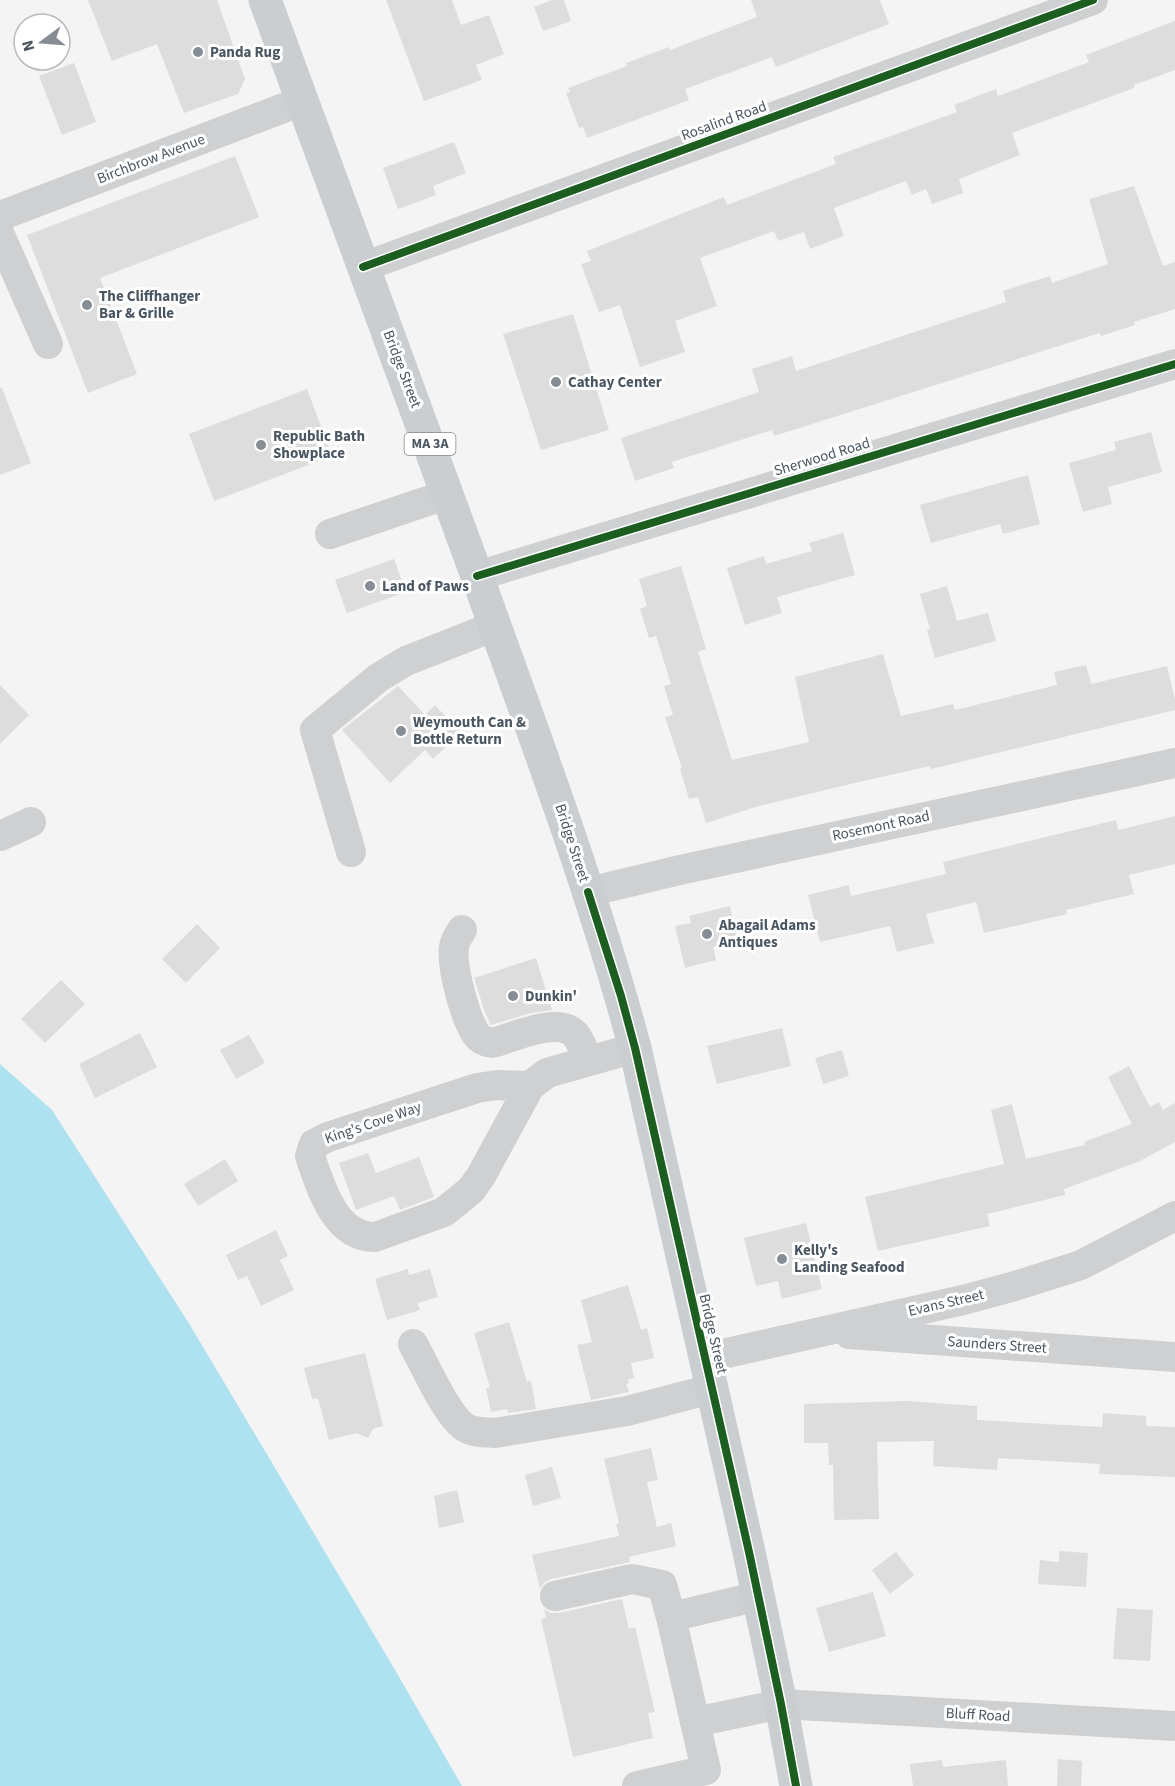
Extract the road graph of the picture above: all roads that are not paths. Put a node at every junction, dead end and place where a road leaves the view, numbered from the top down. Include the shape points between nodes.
1 (264, 0) edge
2 (1093, 0) edge
3 (302, 101) junction
4 (0, 216) edge
5 (0, 235) edge
6 (363, 267) junction
7 (48, 345) dead end
8 (1175, 364) edge
9 (448, 494) junction
10 (330, 534) dead end
11 (477, 576) junction
12 (495, 626) junction
13 (1175, 763) edge
14 (31, 822) dead end
15 (0, 836) edge
16 (351, 852) dead end
17 (588, 892) junction
18 (462, 930) dead end
19 (634, 1048) junction
20 (588, 1060) junction
21 (530, 1086) junction
22 (1175, 1216) edge
23 (818, 1332) junction
24 (413, 1344) dead end
25 (705, 1358) junction
26 (1175, 1358) edge
27 (711, 1389) junction
28 (555, 1596) dead end
29 (759, 1596) junction
30 (670, 1617) junction
31 (781, 1704) junction
32 (695, 1722) junction
33 (1175, 1726) edge
34 (637, 1786) edge
35 (796, 1786) edge

1 - 3 main road, Bridge Street / MA 3A
2 - 6 street, Rosalind Road
3 - 4 street, Birchbrow Avenue
3 - 6 main road, Bridge Street / MA 3A
5 - 7 street
6 - 9 main road, Bridge Street / MA 3A
8 - 11 street, Sherwood Road
9 - 10 street
9 - 11 main road, Bridge Street / MA 3A
11 - 12 main road, Bridge Street / MA 3A
12 - 16 street via 406,661 378,678 315,730
12 - 17 main road, Bridge Street / MA 3A
13 - 17 street, Rosemont Road
14 - 15 street
17 - 19 main road, Bridge Street / MA 3A
18 - 20 street via 456,939 454,961 460,992 476,1034 492,1042 548,1027 561,1028 574,1033
19 - 20 street, King's Cove Way
19 - 25 main road, Bridge Street / MA 3A
20 - 21 street, King's Cove Way via 547,1073
21 - 21 street, King's Cove Way via 481,1176 471,1190 444,1212 375,1237 352,1232 334,1213 310,1156 314,1144 477,1088
22 - 23 street, Evans Street via 1081,1264 1015,1286
23 - 25 street, Evans Street
23 - 26 street, Saunders Street
24 - 27 street via 452,1414 477,1432 495,1433 606,1414
25 - 27 main road, Bridge Street / MA 3A
27 - 29 main road, Bridge Street / MA 3A
28 - 30 street via 632,1579 662,1585
29 - 30 street
29 - 31 main road, Bridge Street / MA 3A
30 - 32 street
31 - 32 street, Bluff Road
31 - 33 street, Bluff Road
31 - 35 main road, Bridge Street / MA 3A
32 - 34 street via 706,1770

